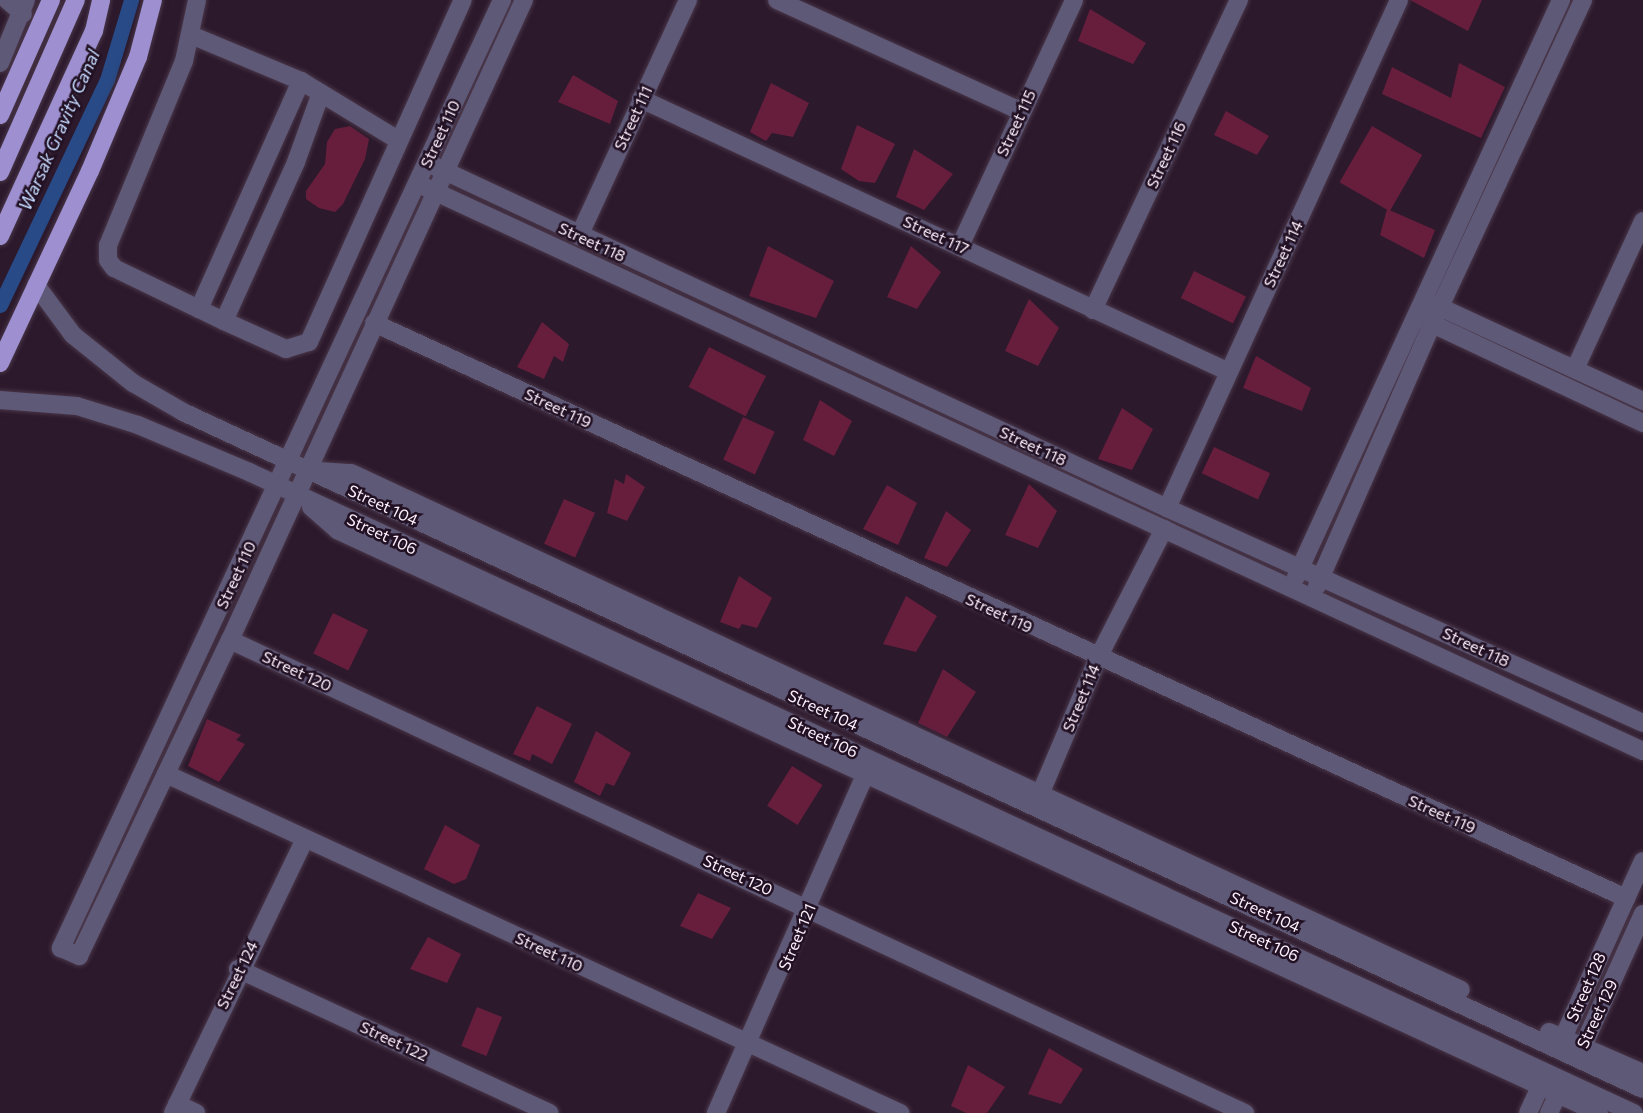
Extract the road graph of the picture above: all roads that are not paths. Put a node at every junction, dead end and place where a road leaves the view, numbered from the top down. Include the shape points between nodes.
1 (7, 0) edge
2 (51, 0) edge
3 (76, 0) edge
4 (101, 0) edge
5 (153, 0) edge
6 (197, 0) edge
7 (463, 0) edge
8 (502, 0) edge
9 (524, 0) edge
10 (688, 0) edge
11 (777, 0) edge
12 (1074, 0) edge
13 (1239, 0) edge
14 (1399, 0) edge
15 (1561, 0) edge
16 (1582, 0) edge
17 (24, 7) edge
18 (191, 35) junction
19 (0, 63) edge
20 (17, 79) junction
21 (301, 81) junction
22 (39, 89) junction
23 (321, 93) junction
24 (641, 99) junction
25 (1021, 111) junction
26 (0, 115) edge
27 (398, 140) junction
28 (427, 163) junction
29 (0, 172) edge
30 (444, 172) junction
31 (417, 183) junction
32 (434, 192) junction
33 (1641, 232) edge
34 (0, 236) edge
35 (579, 236) junction
36 (960, 246) junction
37 (36, 285) junction
38 (1424, 299) junction
39 (199, 309) junction
40 (1093, 310) junction
41 (1414, 315) junction
42 (1436, 316) junction
43 (224, 321) junction
44 (374, 323) junction
45 (0, 363) edge
46 (1575, 369) junction
47 (1230, 372) junction
48 (0, 400) edge
49 (1643, 401) edge
50 (1643, 423) edge
51 (290, 462) junction
52 (307, 470) junction
53 (278, 485) junction
54 (297, 494) junction
55 (1167, 508) junction
56 (454, 529) junction
57 (1164, 529) junction
58 (430, 565) junction
59 (1301, 567) junction
60 (1321, 576) junction
61 (1292, 587) junction
62 (1312, 596) junction
63 (595, 603) junction
64 (585, 628) junction
65 (230, 640) junction
66 (1098, 658) junction
67 (747, 666) junction
68 (1643, 723) edge
69 (1643, 751) edge
70 (869, 767) junction
71 (166, 774) junction
72 (1038, 800) junction
73 (305, 839) junction
74 (1043, 847) junction
75 (1643, 861) edge
76 (1212, 888) junction
77 (1626, 898) junction
78 (809, 908) junction
79 (1203, 912) junction
80 (1643, 914) edge
81 (1393, 965) junction
82 (238, 969) junction
83 (1560, 1044) junction
84 (750, 1045) junction
85 (1580, 1052) junction
86 (1643, 1073) edge
87 (1544, 1079) junction
88 (1561, 1088) junction
89 (1643, 1089) edge
90 (1210, 1106) edge
91 (175, 1108) edge
92 (196, 1113) edge
93 (549, 1113) edge
94 (716, 1113) edge
95 (900, 1113) edge
96 (1245, 1113) edge
97 (1528, 1113) edge
98 (1549, 1113) edge
99 (1599, 1113) edge
100 (1634, 1113) edge

1 - 17 street
2 - 20 main road
3 - 22 main road
4 - 34 main road via 94,31
5 - 37 main road via 138,57
6 - 18 street
7 - 27 street
8 - 28 street, Street 110
9 - 30 street, Street 110
10 - 24 street, Street 111
11 - 25 street
12 - 25 street, Street 115
13 - 40 street, Street 116
14 - 47 street, Street 114
15 - 38 street
16 - 42 street
17 - 19 street
18 - 21 street
18 - 39 street via 108,245 108,260 114,268
20 - 22 main road
20 - 26 main road
21 - 23 street
21 - 39 street
22 - 29 main road
23 - 27 street
23 - 43 street via 296,162
24 - 35 street, Street 111
24 - 36 street, Street 117
25 - 36 street, Street 115
27 - 43 street via 309,342 299,349 286,349
28 - 30 street, Street 118
28 - 31 street, Street 110
30 - 32 street, Street 110
30 - 35 street, Street 118
31 - 32 street
31 - 51 street, Street 110
32 - 44 street, Street 110
32 - 57 street
33 - 46 street
35 - 55 street, Street 118
36 - 40 street, Street 117
37 - 45 main road
37 - 51 street, Street 104 via 73,335 133,383 183,412
38 - 41 street
38 - 42 street
39 - 43 street
40 - 47 street, Street 117
41 - 42 street
41 - 59 street
42 - 46 street
42 - 50 street
42 - 60 street
44 - 52 street, Street 110
44 - 66 street, Street 119
46 - 49 street
47 - 55 street, Street 114
48 - 53 street, Street 106 via 77,406 128,422
51 - 52 street, Street 104
51 - 53 street, Street 110
52 - 54 street, Street 110
52 - 56 street, Street 104
53 - 54 street, Street 106
53 - 71 street, Street 110 via 61,948 79,956
54 - 58 street, Street 106
54 - 65 street, Street 110
55 - 59 street, Street 118
56 - 63 street, Street 104
56 - 67 street
57 - 61 street
57 - 66 street, Street 114
58 - 64 street, Street 106
58 - 70 street
59 - 60 street, Street 118
59 - 61 street
60 - 62 street
60 - 68 street, Street 118
61 - 62 street
62 - 69 street
63 - 64 street
63 - 67 street, Street 104
64 - 70 street, Street 106
65 - 71 street, Street 110
65 - 78 street, Street 120
66 - 72 street, Street 114
66 - 77 street, Street 119
67 - 72 street, Street 104
70 - 74 street, Street 106
70 - 78 street, Street 121
71 - 73 street, Street 110
72 - 76 street, Street 104
72 - 81 street
73 - 82 street, Street 124
73 - 84 street, Street 110
74 - 79 street, Street 106
74 - 87 street
75 - 77 street, Street 128
76 - 79 street
76 - 81 street, Street 104
77 - 83 street, Street 128
78 - 84 street, Street 121
78 - 90 street, Street 120
79 - 87 street, Street 106
80 - 85 street, Street 129
81 - 83 street, Street 104
82 - 91 street, Street 124
82 - 93 street, Street 122
83 - 85 street, Street 104
83 - 87 street, Street 128
84 - 94 street, Street 121
84 - 95 street, Street 110
85 - 86 street
85 - 88 street, Street 129
85 - 89 street, Street 104
87 - 88 street, Street 106
87 - 97 street, Street 128
88 - 98 street, Street 129
88 - 99 street
88 - 100 street, Street 106
90 - 96 street, Street 120
91 - 92 street

